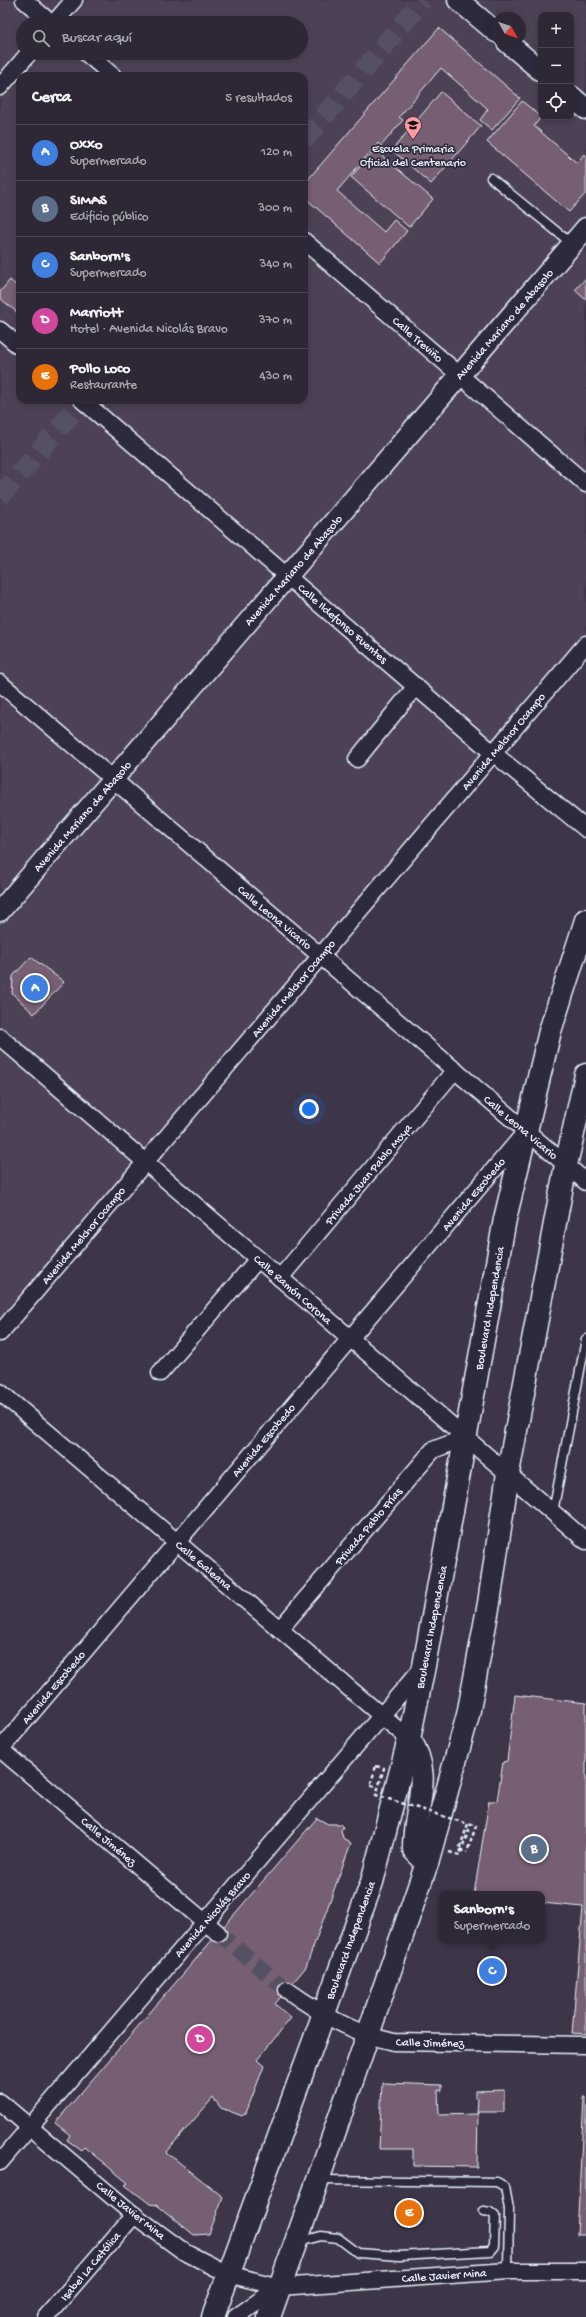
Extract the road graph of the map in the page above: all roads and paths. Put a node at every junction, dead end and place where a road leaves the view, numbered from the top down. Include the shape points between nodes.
1 (24, 0) edge
2 (74, 0) edge
3 (458, 0) edge
4 (43, 16) edge
5 (60, 16) edge
6 (490, 27) edge
7 (514, 48) edge
8 (23, 60) edge
9 (94, 60) edge
10 (538, 68) edge
11 (108, 72) edge
12 (0, 87) edge
13 (574, 99) edge
14 (586, 109) edge
15 (491, 178) dead end
16 (586, 228) edge
17 (308, 244) edge
18 (572, 244) junction
19 (0, 330) edge
20 (16, 344) edge
21 (460, 375) junction
22 (87, 404) edge
23 (586, 484) edge
24 (288, 575) junction
25 (586, 644) edge
26 (0, 684) edge
27 (416, 686) junction
28 (493, 753) junction
29 (357, 759) dead end
30 (113, 780) junction
31 (586, 829) edge
32 (0, 911) edge
33 (586, 920) edge
34 (321, 956) junction
35 (0, 1037) edge
36 (455, 1070) junction
37 (586, 1075) edge
38 (526, 1131) junction
39 (146, 1162) junction
40 (566, 1165) junction
41 (586, 1182) edge
42 (258, 1259) junction
43 (280, 1278) junction
44 (0, 1333) edge
45 (350, 1338) junction
46 (586, 1339) edge
47 (160, 1373) dead end
48 (0, 1392) edge
49 (466, 1437) junction
50 (508, 1473) junction
51 (553, 1512) junction
52 (586, 1540) edge
53 (177, 1542) junction
54 (280, 1629) junction
55 (424, 1666) junction
56 (382, 1716) junction
57 (409, 1739) junction
58 (0, 1749) edge
59 (376, 1766) dead end
60 (429, 1854) junction
61 (205, 1922) junction
62 (218, 1933) tunnel mouth
63 (287, 1990) tunnel mouth
64 (323, 2015) junction
65 (368, 2036) junction
66 (586, 2045) edge
67 (0, 2102) edge
68 (30, 2127) junction
69 (0, 2162) edge
70 (318, 2180) junction
71 (484, 2211) dead end
72 (134, 2215) junction
73 (295, 2244) junction
74 (508, 2271) junction
75 (586, 2271) edge
76 (228, 2274) junction
77 (279, 2288) junction
78 (46, 2317) edge
79 (213, 2317) edge
80 (236, 2317) edge
81 (268, 2317) edge

1 - 4 street
2 - 5 street
3 - 6 street
7 - 10 street
8 - 12 street
9 - 11 street
13 - 14 street
15 - 18 lane
16 - 18 street, Avenida Mariano de Abasolo
17 - 21 street, Calle Treviño
18 - 21 street, Avenida Mariano de Abasolo
19 - 20 street
21 - 23 street, Calle Treviño
21 - 24 street, Avenida Mariano de Abasolo
22 - 24 street, Calle Ildefonso Fuentes
24 - 27 street, Calle Ildefonso Fuentes
24 - 30 street, Avenida Mariano de Abasolo
25 - 28 street, Avenida Melchor Ocampo
26 - 30 street, Calle Leona Vicario
27 - 28 street, Calle Ildefonso Fuentes
27 - 29 street
28 - 31 street, Calle Ildefonso Fuentes
28 - 34 street, Avenida Melchor Ocampo
30 - 32 street, Avenida Mariano de Abasolo
30 - 34 street, Calle Leona Vicario
33 - 38 main road, Boulevard Independencia via 550,1031
34 - 36 street, Calle Leona Vicario
34 - 39 street, Avenida Melchor Ocampo
35 - 39 street, Calle Ramón Corona
36 - 38 street, Calle Leona Vicario
36 - 43 street, Privada Juan Pablo Moya
37 - 40 main road
38 - 40 street, Calle Leona Vicario
38 - 45 street, Avenida Escobedo
38 - 49 main road, Boulevard Independencia via 505,1219
39 - 42 street, Calle Ramón Corona
39 - 44 street, Avenida Melchor Ocampo
40 - 41 street, Calle Leona Vicario
40 - 50 main road
42 - 43 street, Calle Ramón Corona
42 - 47 street
43 - 45 street, Calle Ramón Corona
45 - 49 street, Calle Ramón Corona
45 - 53 street, Avenida Escobedo
46 - 51 lane
48 - 53 street, Calle Galeana
49 - 50 street, Calle Ramón Corona
49 - 54 street, Privada Pablo Frías via 433,1450
49 - 55 main road, Boulevard Independencia
50 - 51 street, Calle Ramón Corona
50 - 60 main road via 489,1603 468,1715
51 - 52 street, Calle Ramón Corona
53 - 54 street, Calle Galeana
53 - 58 street, Avenida Escobedo
54 - 56 street, Calle Galeana
55 - 56 street, Avenida Nicolás Bravo
55 - 57 main road, Boulevard Independencia
56 - 57 street, Calle Galeana
56 - 61 street, Avenida Nicolás Bravo
57 - 60 main road via 418,1752 423,1773 414,1850
57 - 64 main road, Boulevard Independencia via 372,1882
58 - 61 street, Calle Jiménez
59 - 60 path, bridge via 384,1768 376,1795 468,1824 459,1850 467,1852 476,1826 471,1824 460,1855
60 - 65 main road
61 - 62 street, Calle Jiménez
61 - 68 street, Avenida Nicolás Bravo
63 - 64 street, Calle Jiménez
64 - 65 street, Calle Jiménez
64 - 76 main road, Boulevard Independencia
65 - 66 street, Calle Jiménez via 394,2042
65 - 70 main road
67 - 68 street, Calle Javier Mina
68 - 69 street, Avenida Nicolás Bravo
68 - 72 street, Calle Javier Mina
70 - 73 main road
70 - 74 lane via 497,2182 505,2187 509,2209
71 - 73 lane via 495,2216 494,2246 490,2252 399,2256 358,2253 338,2238 321,2236
72 - 76 street, Calle Javier Mina via 183,2251
72 - 78 street, Isabel La Católica
73 - 77 main road
74 - 75 street, Calle Javier Mina
74 - 77 street, Calle Javier Mina
76 - 77 street, Calle Javier Mina
76 - 79 main road, Boulevard Independencia
77 - 80 street, Calle Javier Mina
77 - 81 main road

